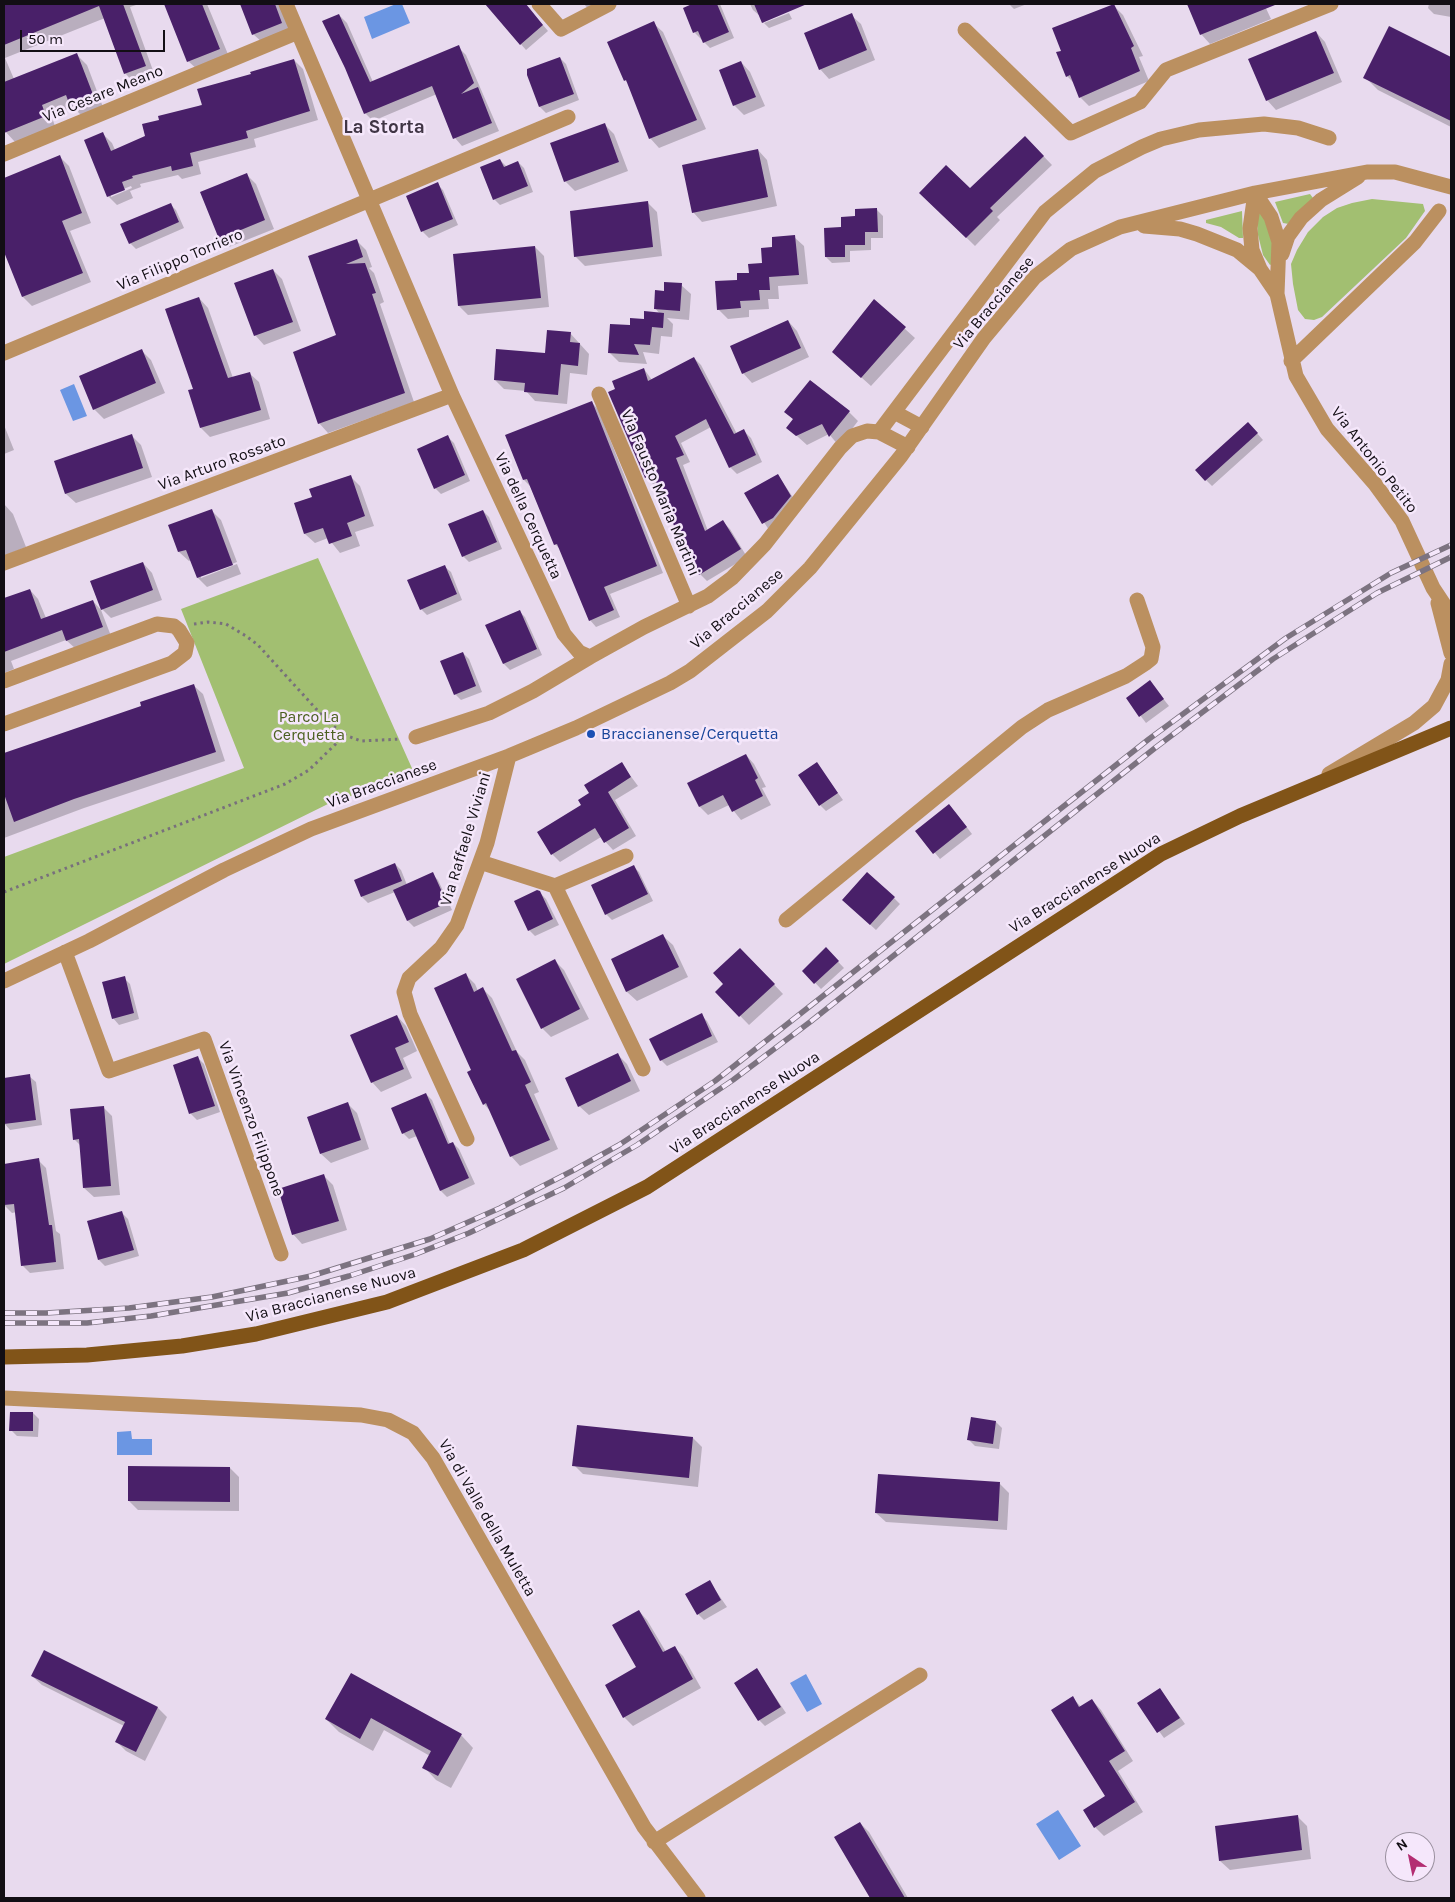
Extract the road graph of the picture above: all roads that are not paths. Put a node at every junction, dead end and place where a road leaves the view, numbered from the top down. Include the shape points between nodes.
1 (286, 4) edge
2 (539, 4) edge
3 (609, 4) edge
4 (1331, 4) edge
5 (965, 30) dead end
6 (298, 32) junction
7 (568, 117) dead end
8 (1329, 138) dead end
9 (4, 154) edge
10 (1367, 172) junction
11 (1451, 187) edge
12 (1255, 193) junction
13 (371, 200) junction
14 (1438, 212) dead end
15 (1120, 227) junction
16 (1280, 258) junction
17 (1260, 270) junction
18 (1277, 294) junction
19 (4, 353) edge
20 (1291, 361) junction
21 (599, 394) dead end
22 (452, 395) junction
23 (894, 412) junction
24 (922, 427) junction
25 (879, 432) junction
26 (908, 447) junction
27 (4, 563) edge
28 (1433, 588) junction
29 (1137, 600) dead end
30 (688, 606) junction
31 (1451, 615) edge
32 (1451, 653) edge
33 (590, 657) junction
34 (1451, 664) edge
35 (4, 681) edge
36 (4, 724) edge
37 (1451, 728) edge
38 (416, 737) road end
39 (509, 756) junction
40 (1300, 792) junction
41 (626, 856) dead end
42 (480, 862) junction
43 (555, 886) junction
44 (786, 920) dead end
45 (65, 952) junction
46 (4, 981) edge
47 (643, 1069) dead end
48 (467, 1139) dead end
49 (281, 1254) dead end
50 (4, 1358) edge
51 (4, 1398) edge
52 (920, 1675) dead end
53 (654, 1842) junction
54 (698, 1898) edge

1 - 6 street, Via della Cerquetta
2 - 3 street via 561,28
4 - 5 street via 1166,70 1140,102 1071,133
6 - 9 street, Via Cesare Meano
6 - 13 street, Via della Cerquetta
7 - 13 street, Via Filippo Torriero
8 - 23 street via 1298,128 1264,124 1200,130 1148,144 1095,171 1037,222
10 - 11 street, Via Braccianese via 1395,172
10 - 12 street, Via Braccianese
10 - 16 street via 1321,200 1301,218 1288,236
12 - 15 street, Via Braccianese
12 - 16 street, Via Antonio Petito via 1276,228
12 - 17 street, Via Antonio Petito via 1250,240
13 - 19 street, Via Filippo Torriero
13 - 22 street, Via della Cerquetta
14 - 20 street via 1415,242
15 - 17 street via 1154,225 1198,234 1236,250
15 - 24 street, Via Braccianese via 1071,249 1035,277 984,338
16 - 18 street, Via Antonio Petito
17 - 18 street, Via Antonio Petito
18 - 20 street, Via Antonio Petito
20 - 28 street, Via Antonio Petito via 1318,418 1402,522
21 - 30 street, Via Fausto Maria Martini
22 - 27 street, Via Arturo Rossato
22 - 33 street, Via della Cerquetta via 564,634 571,645
23 - 24 street
23 - 25 street
24 - 26 street, Via Braccianese
25 - 26 street
25 - 30 street via 862,432 844,444 754,556 720,588
26 - 39 street, Via Braccianese via 810,568 744,630 670,683
28 - 31 street, Via Antonio Petito
28 - 32 street, Via Antonio Petito
29 - 44 street via 1153,647 1151,658 1146,663 1134,672 1048,710 1022,726
30 - 33 street via 644,626
33 - 38 street via 489,713
34 - 40 street via 1448,680 1434,706 1414,723
35 - 36 street via 157,624 165,623 180,630 185,639 185,653 172,663
37 - 40 main road, Via Braccianense Nuova
39 - 42 street, Via Raffaele Viviani
39 - 45 street, Via Braccianese via 311,829
40 - 50 main road, Via Braccianense Nuova via 1240,816 1161,854 647,1187 524,1250 387,1302 256,1334 182,1346 87,1355
41 - 43 street
42 - 43 street
42 - 48 street, Via Raffaele Viviani via 457,926 441,948 409,978 404,992 410,1014
43 - 47 street
45 - 46 street, Via Braccianese
45 - 49 street, Via Vincenzo Filippone via 109,1071 204,1039
51 - 53 street, Via di Valle della Muletta via 361,1414 388,1420 413,1433 433,1458
52 - 53 street
53 - 54 street, Via di Valle della Muletta

